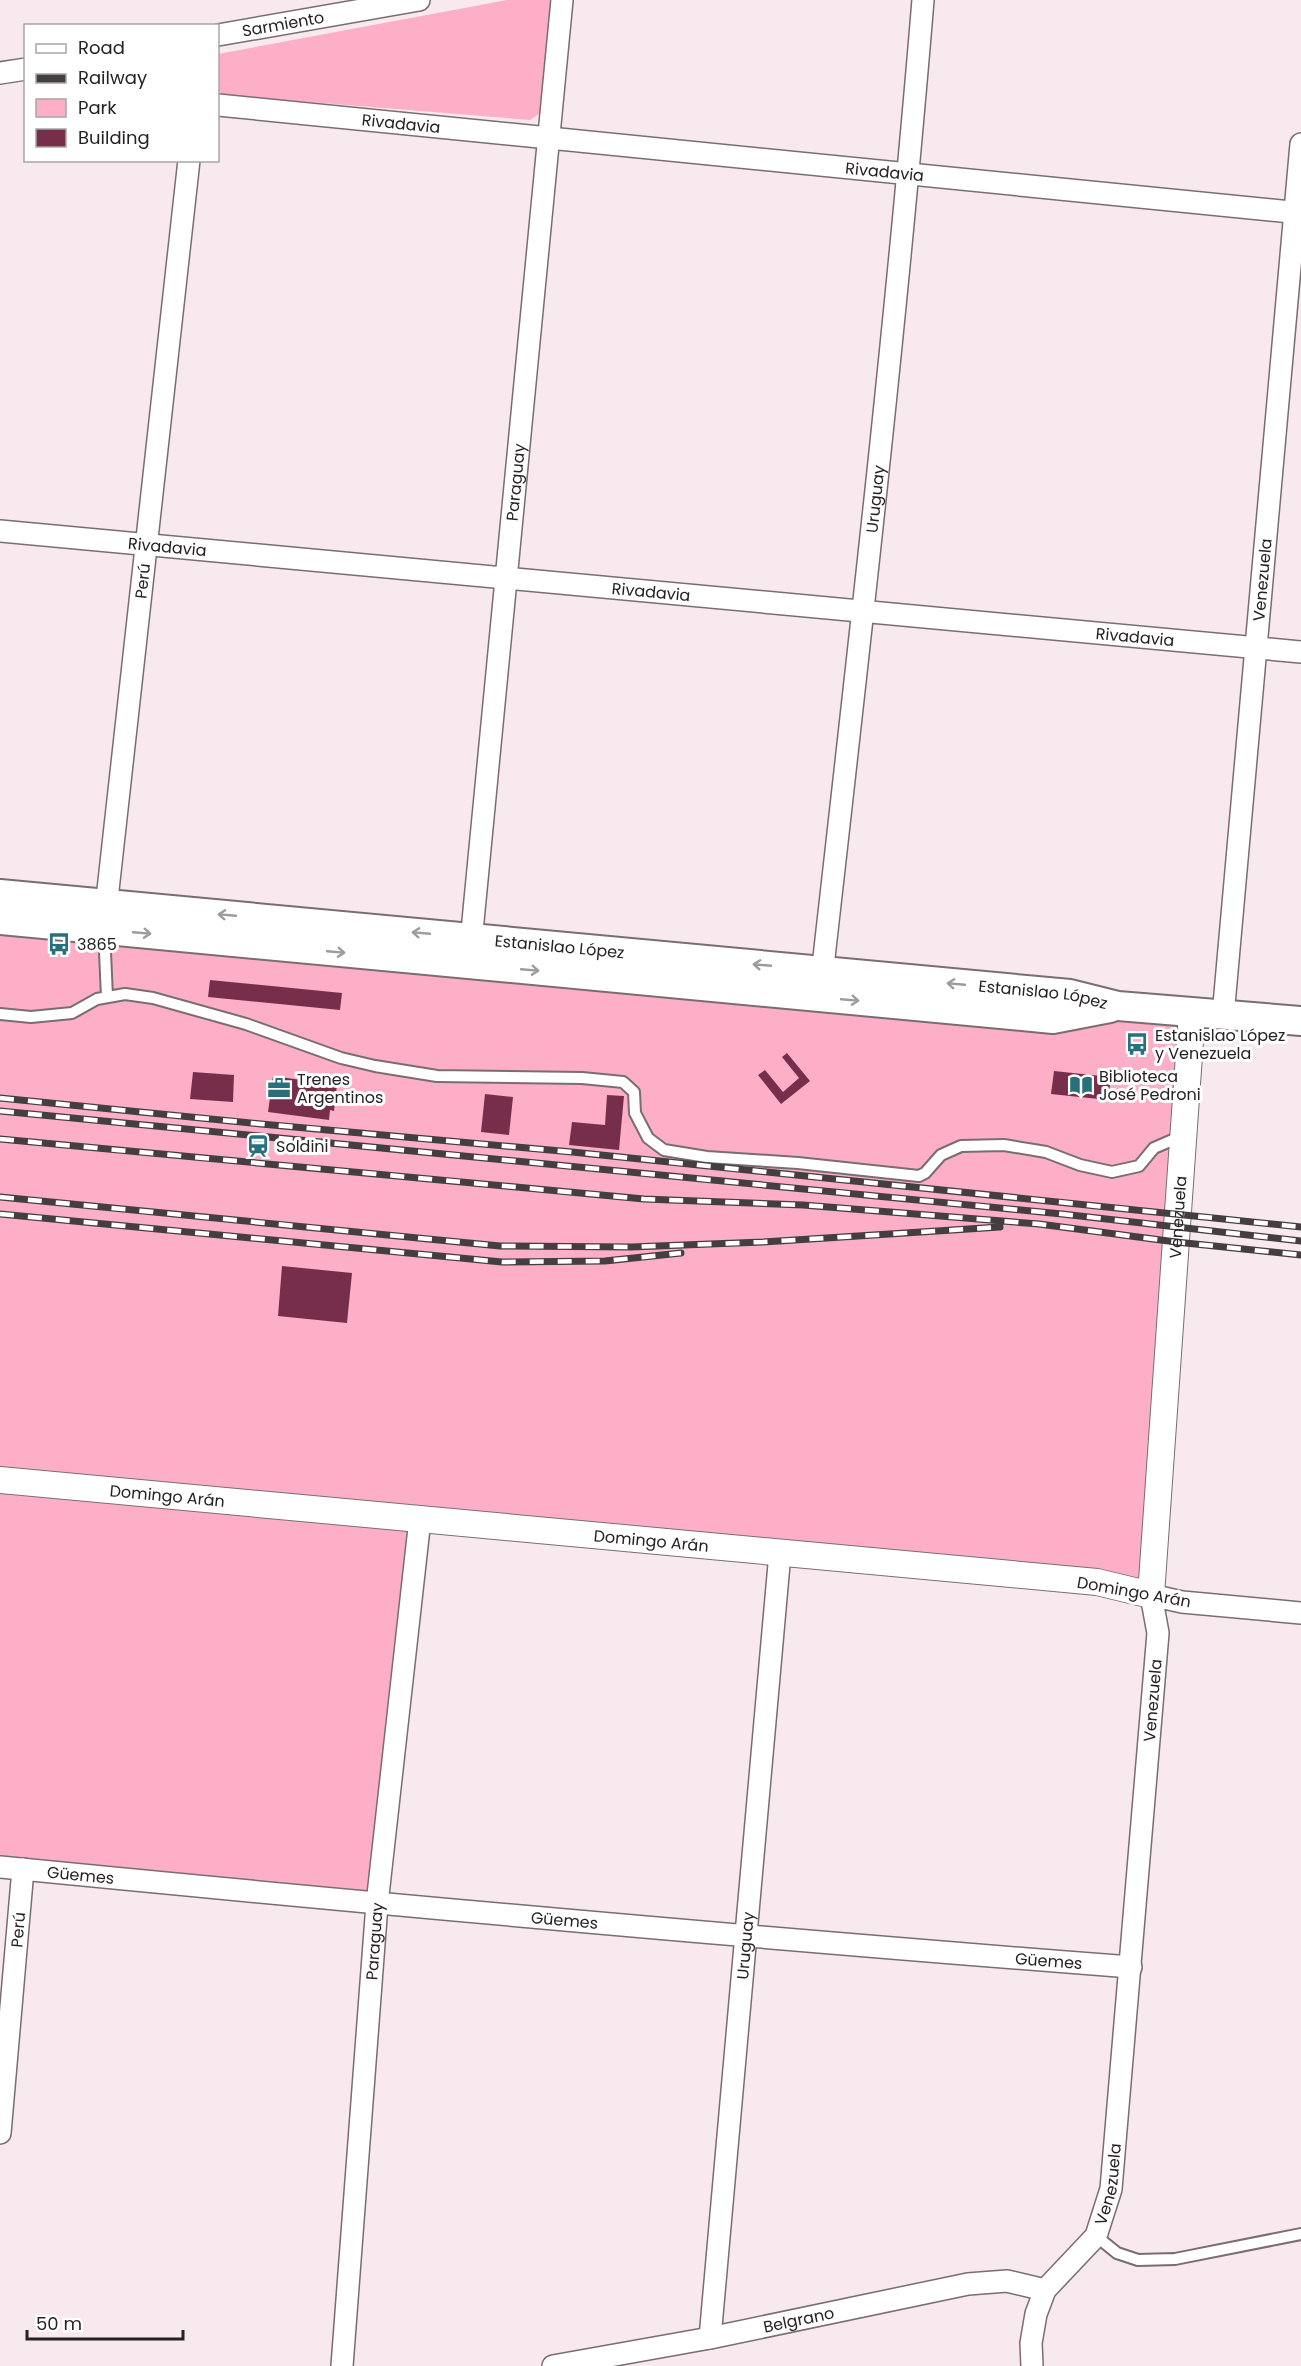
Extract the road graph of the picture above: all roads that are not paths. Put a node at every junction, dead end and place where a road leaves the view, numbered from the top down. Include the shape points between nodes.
1 (419, 0) edge
2 (562, 0) edge
3 (923, 0) edge
4 (219, 35) edge
5 (24, 69) edge
6 (0, 73) edge
7 (219, 105) edge
8 (549, 138) junction
9 (1301, 144) edge
10 (189, 162) edge
11 (909, 174) junction
12 (1298, 212) edge
13 (0, 531) edge
14 (148, 544) junction
15 (506, 578) junction
16 (863, 611) junction
17 (1256, 647) junction
18 (1301, 652) edge
19 (0, 894) edge
20 (105, 917) junction
21 (0, 920) edge
22 (470, 951) junction
23 (821, 984) junction
24 (107, 997) junction
25 (1192, 1013) junction
26 (0, 1014) edge
27 (1223, 1016) junction
28 (1301, 1021) edge
29 (1184, 1134) junction
30 (0, 1480) edge
31 (420, 1519) junction
32 (780, 1553) junction
33 (1151, 1595) junction
34 (1301, 1613) edge
35 (0, 1867) edge
36 (23, 1869) junction
37 (377, 1904) junction
38 (746, 1937) junction
39 (1131, 1967) junction
40 (0, 2133) edge
41 (1301, 2234) edge
42 (1096, 2236) junction
43 (1045, 2290) junction
44 (710, 2338) junction
45 (342, 2366) edge
46 (553, 2366) edge
47 (1032, 2366) edge

1 - 4 street, Sarmiento
2 - 8 street, Paraguay
3 - 11 street, Uruguay
5 - 6 street
7 - 8 street, Rivadavia
8 - 11 street, Rivadavia
8 - 15 street, Paraguay
9 - 12 street, Venezuela
10 - 14 street, Perú
11 - 12 street, Rivadavia
11 - 16 street, Uruguay
12 - 17 street, Venezuela
13 - 14 street, Rivadavia
14 - 15 street, Rivadavia
14 - 20 street, Perú
15 - 16 street, Rivadavia
15 - 22 street, Paraguay
16 - 17 street, Rivadavia
16 - 23 street, Uruguay
17 - 18 street, Rivadavia
17 - 27 street, Venezuela
19 - 20 main road, Estanislao López
20 - 21 main road, Estanislao López
20 - 22 main road, Estanislao López
20 - 24 lane
22 - 23 main road, Estanislao López
23 - 25 main road, Estanislao López via 1070,994 1118,1006
24 - 26 lane via 72,1013 31,1017
24 - 29 lane via 125,994 153,998 375,1066 436,1076 623,1082 634,1092 635,1113 648,1138 664,1150 706,1157 919,1176 941,1155 961,1146 1004,1145 1046,1152 1113,1172 1139,1166 1154,1148
25 - 27 main road, Estanislao López
25 - 29 street, Venezuela
27 - 28 main road, Estanislao López
29 - 33 street, Venezuela
30 - 31 street, Domingo Arán
31 - 32 street, Domingo Arán
31 - 37 street, Paraguay
32 - 33 street, Domingo Arán via 1097,1582
32 - 38 street, Uruguay
33 - 34 street, Domingo Arán via 1182,1602
33 - 39 street, Venezuela via 1158,1633
35 - 36 street, Güemes
36 - 37 street, Güemes
36 - 40 street, Perú
37 - 38 street, Güemes
37 - 45 street, Paraguay
38 - 39 street, Güemes
38 - 44 street, Uruguay
39 - 42 street, Venezuela via 1111,2189
41 - 42 lane via 1175,2259 1138,2260 1117,2253
42 - 43 street, Venezuela
43 - 44 street, Belgrano via 1007,2282 968,2284
43 - 47 street, Venezuela via 1031,2343
44 - 46 street, Belgrano

